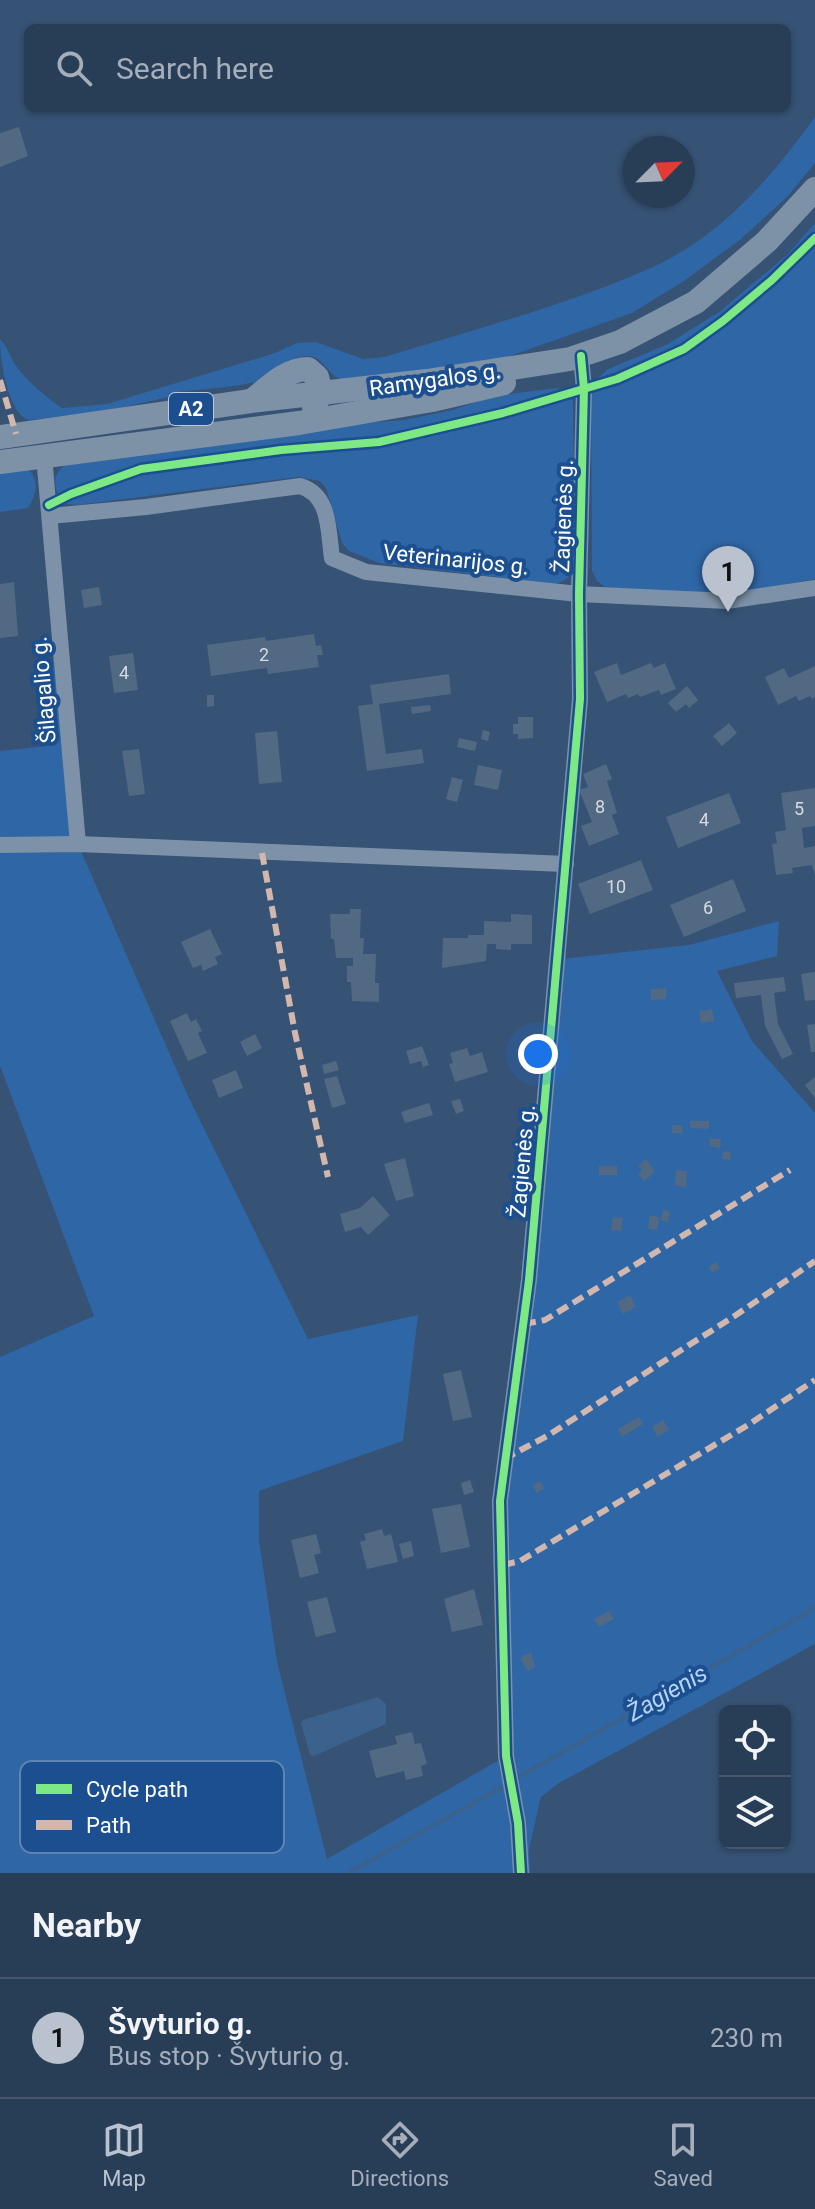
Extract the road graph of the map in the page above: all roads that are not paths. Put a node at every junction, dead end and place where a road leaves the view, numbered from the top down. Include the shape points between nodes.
1 (815, 189) edge
2 (576, 358) junction
3 (321, 393) junction
4 (299, 423) junction
5 (0, 437) edge
6 (44, 456) junction
7 (0, 462) edge
8 (50, 516) junction
9 (815, 588) edge
10 (579, 594) junction
11 (78, 844) junction
12 (0, 845) edge
13 (566, 864) junction
14 (521, 1873) edge

1 - 2 highway, Ramygalos g. / A2 via 767,241 696,302 620,342
2 - 3 highway, Ramygalos g. / A2
2 - 4 highway, A2 via 481,389
2 - 10 street, Žagienės g. via 584,389
3 - 4 highway
3 - 5 highway, A2 via 317,377 298,369 251,401
4 - 6 highway, A2
6 - 7 highway, A2
6 - 8 street, Šilagalio g.
8 - 10 street, Veterinarijos g. via 300,486 321,500 332,558 366,572
8 - 11 street, Šilagalio g.
9 - 10 street via 727,601
10 - 13 street, Žagienės g. via 580,699
11 - 12 street
11 - 13 street
13 - 14 street, Žagienės g. via 529,1280 500,1501 506,1756

